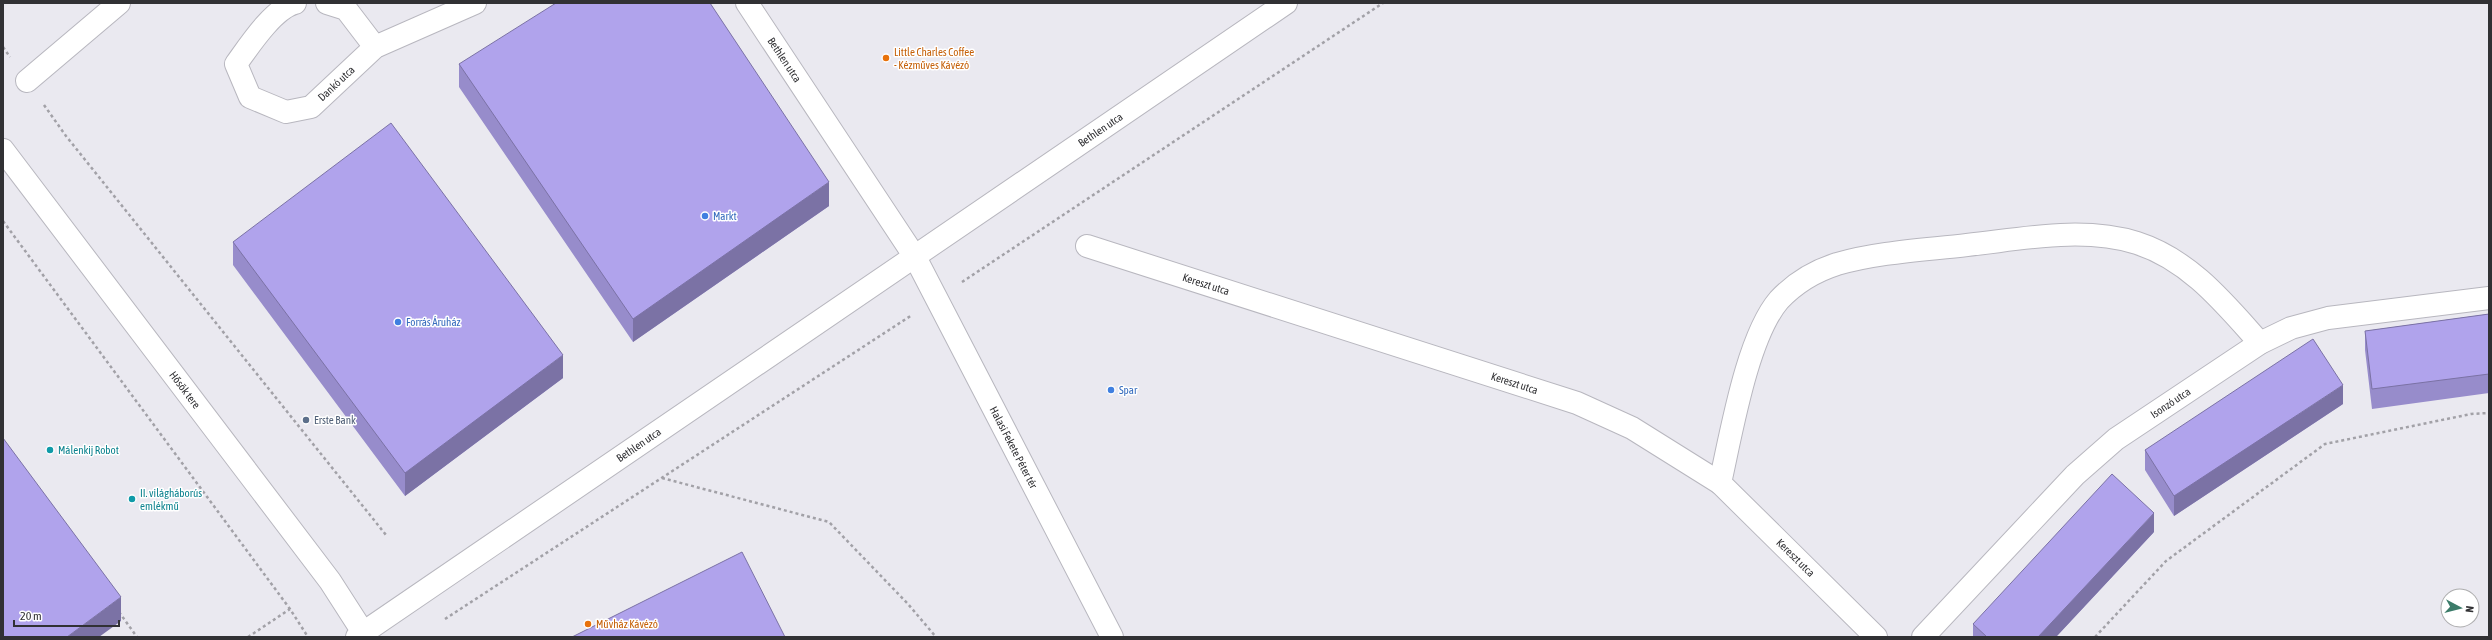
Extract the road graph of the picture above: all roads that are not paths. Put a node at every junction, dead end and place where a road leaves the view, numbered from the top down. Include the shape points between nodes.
1 (119, 3) edge
2 (295, 3) edge
3 (327, 3) edge
4 (475, 3) edge
5 (747, 3) edge
6 (1286, 3) edge
7 (375, 47) junction
8 (27, 81) road end
9 (3, 150) edge
10 (1087, 246) dead end
11 (915, 257) junction
12 (2489, 298) edge
13 (2260, 344) junction
14 (1720, 483) junction
15 (362, 636) edge
16 (1112, 637) edge
17 (1876, 637) edge
18 (1923, 637) edge

1 - 8 street
2 - 7 street, Dankó utca via 288,5 258,34 236,64 250,97 286,112 311,108
3 - 7 street via 346,9
4 - 7 street, Dankó utca
5 - 11 street, Bethlen utca
6 - 11 street, Bethlen utca
9 - 15 street, Hősök tere via 330,581
10 - 14 street, Kereszt utca via 1577,403 1632,428
11 - 15 street, Bethlen utca
11 - 16 street, Halasi Fekete Péter tér
12 - 13 street, Isonzó utca via 2328,318 2290,328
13 - 14 street via 2210,287 2171,259 2138,244 2109,237 2074,233 1898,252 1837,264 1805,277 1778,301 1763,326 1747,370
13 - 18 street, Isonzó utca via 2116,439 2075,475
14 - 17 street, Kereszt utca

